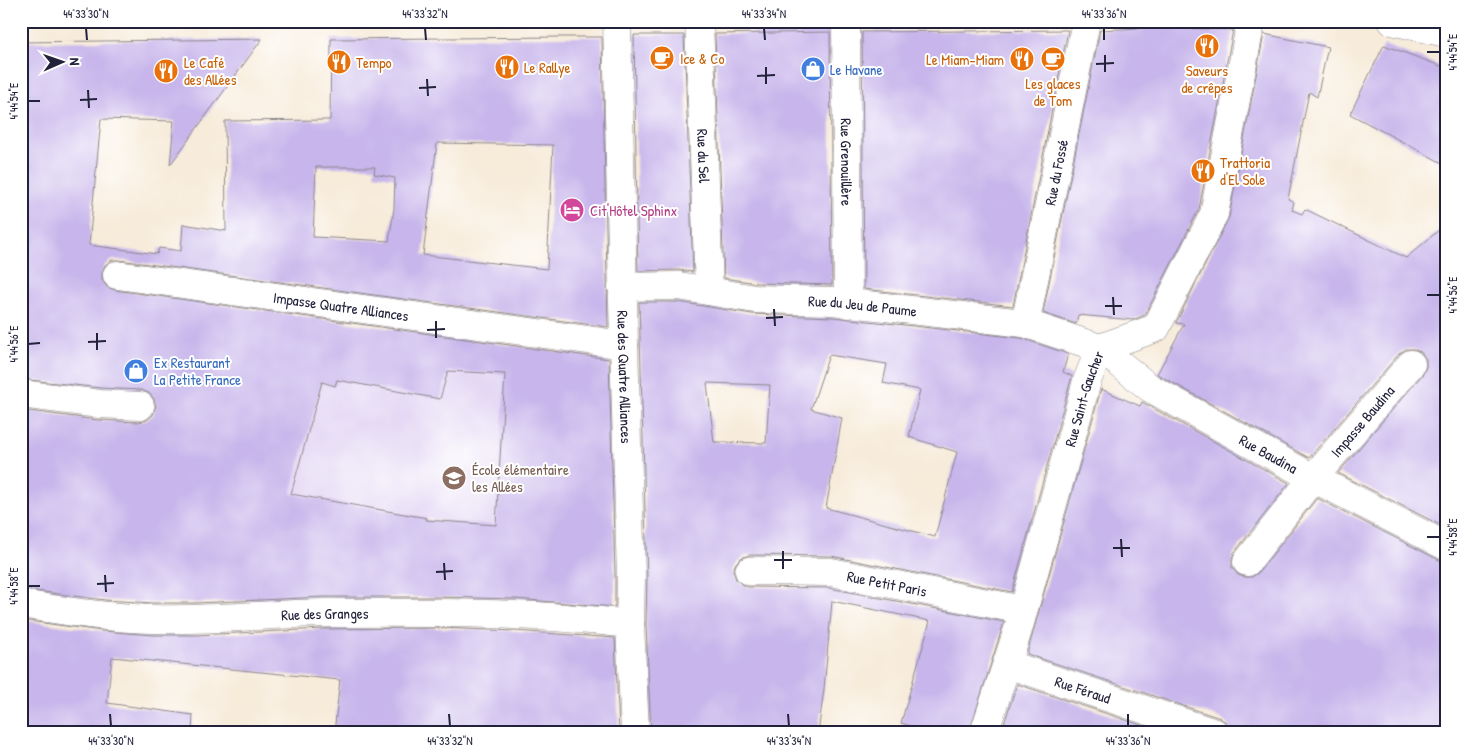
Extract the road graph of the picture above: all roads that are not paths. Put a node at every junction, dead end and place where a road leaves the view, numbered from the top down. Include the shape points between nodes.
1 (617, 21) edge
2 (699, 21) edge
3 (846, 21) edge
4 (1086, 21) edge
5 (1251, 21) edge
6 (1392, 21) edge
7 (1446, 34) edge
8 (117, 275) dead end
9 (622, 287) junction
10 (709, 291) junction
11 (848, 304) junction
12 (1024, 324) junction
13 (624, 345) junction
14 (1100, 348) junction
15 (1411, 364) dead end
16 (21, 394) edge
17 (140, 406) dead end
18 (1314, 478) junction
19 (1446, 546) edge
20 (1247, 562) dead end
21 (749, 570) dead end
22 (21, 604) edge
23 (1023, 610) junction
24 (630, 624) junction
25 (1007, 664) junction
26 (635, 733) edge
27 (984, 733) edge
28 (1215, 733) edge

1 - 9 street, Rue des Quatre Alliances
2 - 10 street, Rue du Sel
3 - 11 street, Rue Grenouillère
4 - 12 street, Rue du Fossé
5 - 14 street, Rue Saint-Gaucher via 1214,214 1156,328
6 - 7 street
8 - 13 street, Impasse Quatre Alliances
9 - 10 street, Rue du Jeu de Paume via 679,286
9 - 13 street, Rue des Quatre Alliances
10 - 11 street, Rue du Jeu de Paume via 755,299
11 - 12 street, Rue du Jeu de Paume
12 - 14 street, Rue du Jeu de Paume
13 - 24 street, Rue des Quatre Alliances
14 - 18 street, Rue Baudina via 1150,388
14 - 23 street, Rue Saint-Gaucher via 1087,381
15 - 18 street, Impasse Baudina
16 - 17 street
18 - 19 street, Rue Baudina
18 - 20 street, Impasse Baudina
21 - 23 street, Rue Petit Paris via 831,572
22 - 24 street, Rue des Granges via 105,616 154,619 429,613 543,616
23 - 25 street, Rue Saint-Gaucher
24 - 26 street, Rue des Quatre Alliances
25 - 27 street, Rue Saint-Gaucher
25 - 28 street, Rue Féraud

